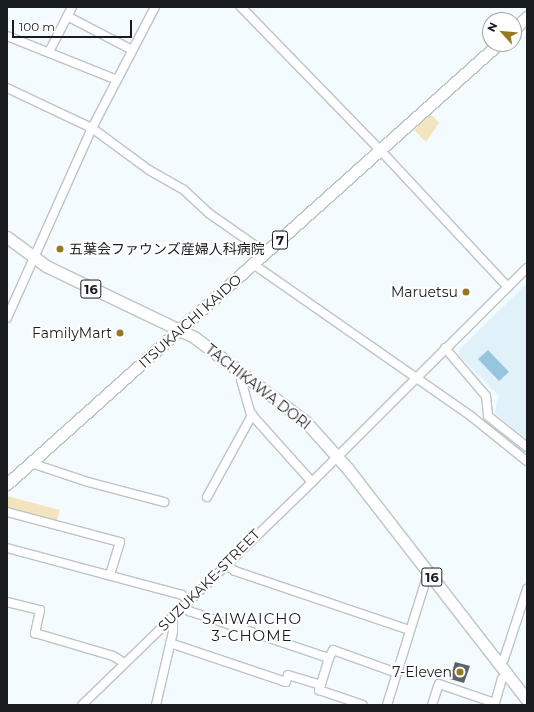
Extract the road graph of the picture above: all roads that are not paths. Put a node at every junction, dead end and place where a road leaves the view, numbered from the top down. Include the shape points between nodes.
1 (72, 7) edge
2 (155, 7) edge
3 (241, 7) edge
4 (67, 16) junction
5 (7, 36) edge
6 (132, 50) junction
7 (49, 52) junction
8 (489, 52) edge
9 (117, 80) junction
10 (7, 88) edge
11 (92, 128) junction
12 (381, 151) junction
13 (7, 237) edge
14 (266, 253) junction
15 (34, 258) junction
16 (253, 264) junction
17 (527, 268) edge
18 (508, 286) junction
19 (7, 318) edge
20 (180, 331) junction
21 (445, 348) junction
22 (245, 374) junction
23 (415, 378) junction
24 (252, 415) junction
25 (527, 447) edge
26 (337, 456) junction
27 (527, 461) edge
28 (31, 463) junction
29 (312, 482) junction
30 (7, 484) edge
31 (207, 497) dead end
32 (164, 502) dead end
33 (7, 512) edge
34 (7, 548) edge
35 (225, 564) junction
36 (110, 575) junction
37 (431, 576) junction
38 (527, 589) edge
39 (7, 602) edge
40 (185, 603) junction
41 (169, 620) junction
42 (410, 630) junction
43 (170, 643) junction
44 (329, 658) junction
45 (124, 663) junction
46 (499, 664) junction
47 (396, 672) junction
48 (507, 675) junction
49 (321, 685) junction
50 (527, 700) edge
51 (481, 702) edge
52 (82, 705) edge
53 (156, 705) edge
54 (363, 705) edge
55 (387, 705) edge
56 (432, 705) edge

1 - 4 street
2 - 6 street
3 - 12 street
4 - 6 street
4 - 7 street
5 - 7 street
6 - 9 street
7 - 9 street
8 - 12 main road, ITSUKAICHI KAIDO / 7
9 - 11 street
10 - 11 street
11 - 14 street via 149,170 184,190 210,214
11 - 15 street
12 - 14 main road, ITSUKAICHI KAIDO / 7
12 - 18 street
13 - 15 main road, TACHIKAWA DORI / 16
14 - 16 main road, ITSUKAICHI KAIDO / 7
15 - 19 street
15 - 20 main road, TACHIKAWA DORI / 16 via 74,281
16 - 20 main road, ITSUKAICHI KAIDO / 7
16 - 23 street
17 - 18 street, SUZUKAKE-STREET
18 - 21 street, SUZUKAKE-STREET
20 - 22 main road, TACHIKAWA DORI / 16 via 194,337
20 - 28 main road, ITSUKAICHI KAIDO / 7
21 - 23 street, SUZUKAKE-STREET
21 - 25 street via 486,396 488,416
22 - 24 street via 241,380
22 - 26 main road, TACHIKAWA DORI / 16 via 306,422
23 - 26 street, SUZUKAKE-STREET
23 - 27 street via 472,417
24 - 29 street
24 - 31 street
26 - 29 street, SUZUKAKE-STREET
26 - 37 main road, TACHIKAWA DORI / 16
28 - 30 main road, ITSUKAICHI KAIDO / 7
28 - 32 street via 88,482
29 - 35 street, SUZUKAKE-STREET
33 - 36 street via 120,542
34 - 36 street
35 - 40 street, SUZUKAKE-STREET
35 - 42 street via 235,571
36 - 40 street via 184,595
37 - 42 street via 426,580
37 - 46 main road, TACHIKAWA DORI / 16
38 - 46 street via 504,659
39 - 45 street via 40,610 35,633 112,656
40 - 41 street, SUZUKAKE-STREET
40 - 44 street via 188,611
41 - 43 street via 173,624
41 - 45 street, SUZUKAKE-STREET
42 - 47 street
43 - 49 street via 286,682 288,675
43 - 53 street
44 - 47 street via 333,650
44 - 49 street
45 - 52 street, SUZUKAKE-STREET
46 - 48 main road, TACHIKAWA DORI / 16
47 - 55 street
48 - 50 main road, TACHIKAWA DORI / 16
48 - 51 street via 502,679 495,703
49 - 54 street via 319,690
51 - 56 street via 438,684

